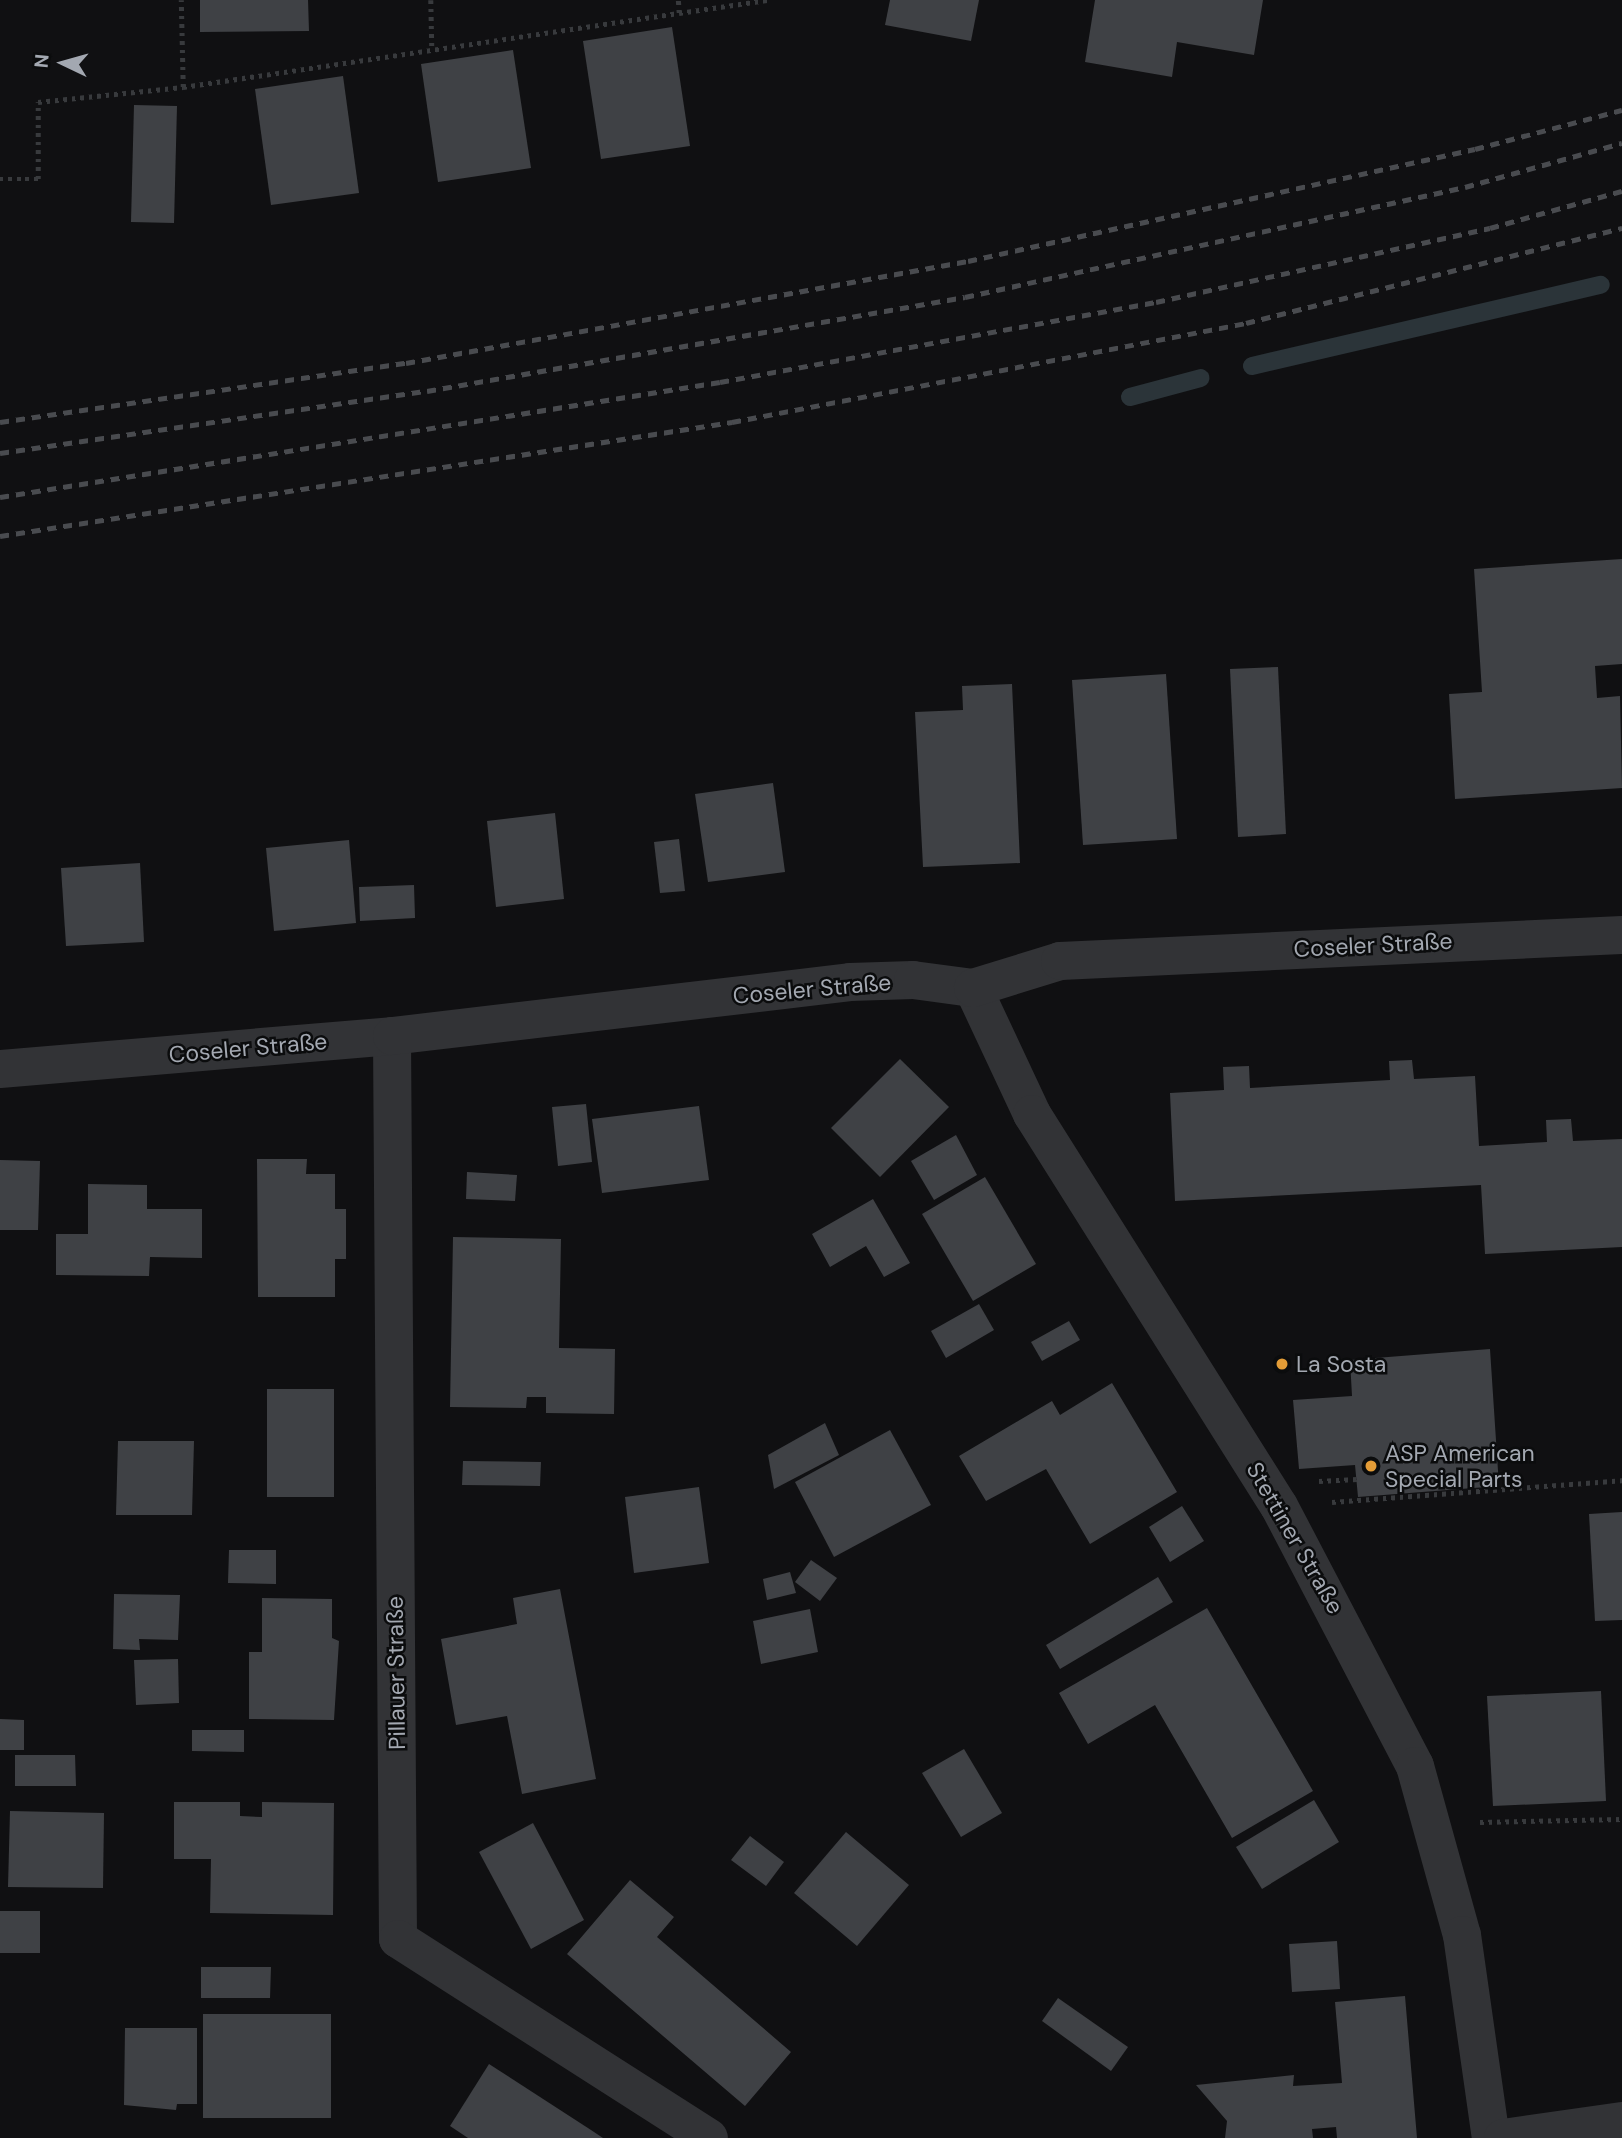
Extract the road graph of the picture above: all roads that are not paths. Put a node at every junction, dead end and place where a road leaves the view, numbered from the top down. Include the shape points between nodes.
1 (1622, 935) edge
2 (973, 988) junction
3 (392, 1037) junction
4 (0, 1069) edge
5 (1622, 2120) edge
6 (709, 2138) edge
7 (1491, 2138) edge
8 (1503, 2138) edge

1 - 2 street, Coseler Straße via 1060,961
2 - 3 street, Coseler Straße via 913,980 850,982
2 - 7 street, Stettiner Straße via 1032,1114 1279,1506 1415,1766 1462,1935
3 - 4 street, Coseler Straße
3 - 6 street, Pillauer Straße via 398,1939
5 - 8 street

